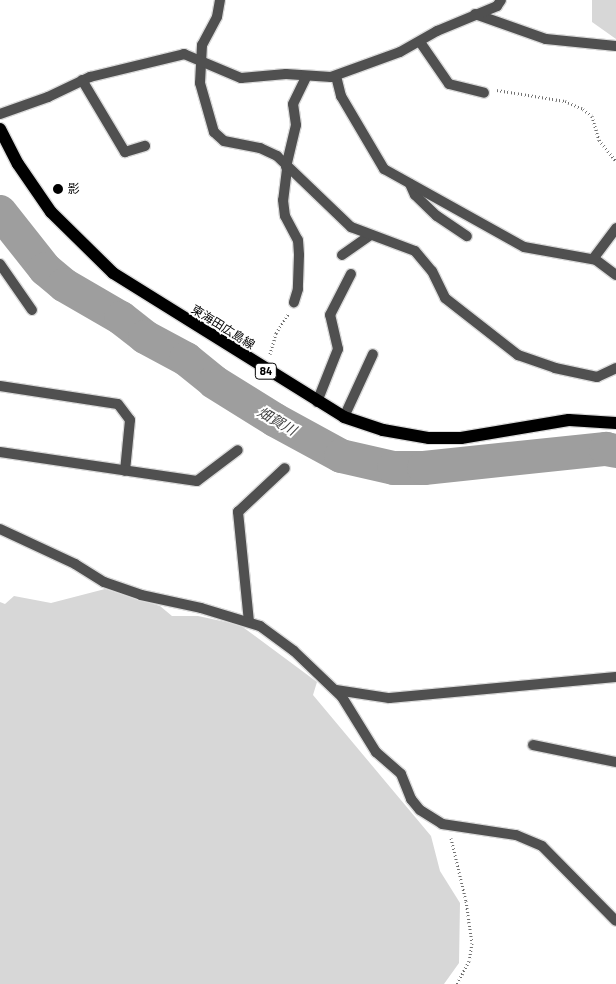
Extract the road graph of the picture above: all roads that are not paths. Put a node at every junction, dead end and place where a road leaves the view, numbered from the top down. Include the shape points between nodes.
1 (220, 0) edge
2 (501, 0) edge
3 (475, 14) junction
4 (420, 42) junction
5 (616, 46) edge
6 (202, 60) junction
7 (336, 76) junction
8 (306, 77) junction
9 (82, 80) junction
10 (484, 93) road end
11 (0, 114) edge
12 (0, 129) edge
13 (146, 146) dead end
14 (287, 168) junction
15 (410, 184) junction
16 (616, 228) edge
17 (372, 235) junction
18 (466, 236) dead end
19 (342, 255) dead end
20 (593, 259) junction
21 (0, 264) edge
22 (351, 274) dead end
23 (616, 275) edge
24 (294, 302) road end
25 (32, 310) dead end
26 (373, 354) dead end
27 (616, 368) edge
28 (0, 386) edge
29 (317, 402) junction
30 (344, 417) junction
31 (616, 423) edge
32 (238, 450) dead end
33 (0, 452) edge
34 (285, 468) dead end
35 (125, 471) junction
36 (0, 528) edge
37 (249, 622) junction
38 (616, 677) edge
39 (336, 690) junction
40 (533, 745) dead end
41 (616, 762) edge
42 (616, 921) edge

1 - 6 street via 217,17 202,45
2 - 3 street via 497,6
3 - 4 street
3 - 5 street via 546,40
4 - 7 street
4 - 10 street via 449,84
6 - 8 street via 225,74 241,78 286,74
6 - 9 street via 184,54
6 - 14 street via 202,93 214,132 237,145 260,148 277,156
7 - 8 street
7 - 15 street via 341,96 377,161 384,169
8 - 14 street via 293,104 296,125
9 - 11 street via 48,97
9 - 13 street via 126,152
12 - 29 main road, 東海田広島線 / 84 via 18,164 51,212 113,272
14 - 17 street via 302,178 351,227
14 - 24 street via 283,200 286,216 298,240 299,255 298,289
15 - 18 street via 415,195 437,216
15 - 20 street via 524,247
16 - 20 street
17 - 19 street
17 - 27 street via 415,251 432,271 445,298 518,355 555,368 597,377
20 - 23 street
21 - 25 street
22 - 29 street via 330,316 338,349
26 - 30 street
28 - 35 street via 118,404 130,420
29 - 30 main road, 東海田広島線 / 84
30 - 31 main road, 東海田広島線 / 84 via 382,430 445,438 570,420
32 - 35 street via 197,481
33 - 35 street
34 - 37 street via 238,512
36 - 37 street via 75,564 104,582 141,595
37 - 39 street via 280,639
38 - 39 street via 389,698
39 - 42 street via 376,752 401,774 411,799 420,810 442,824 516,835 542,846
40 - 41 street

